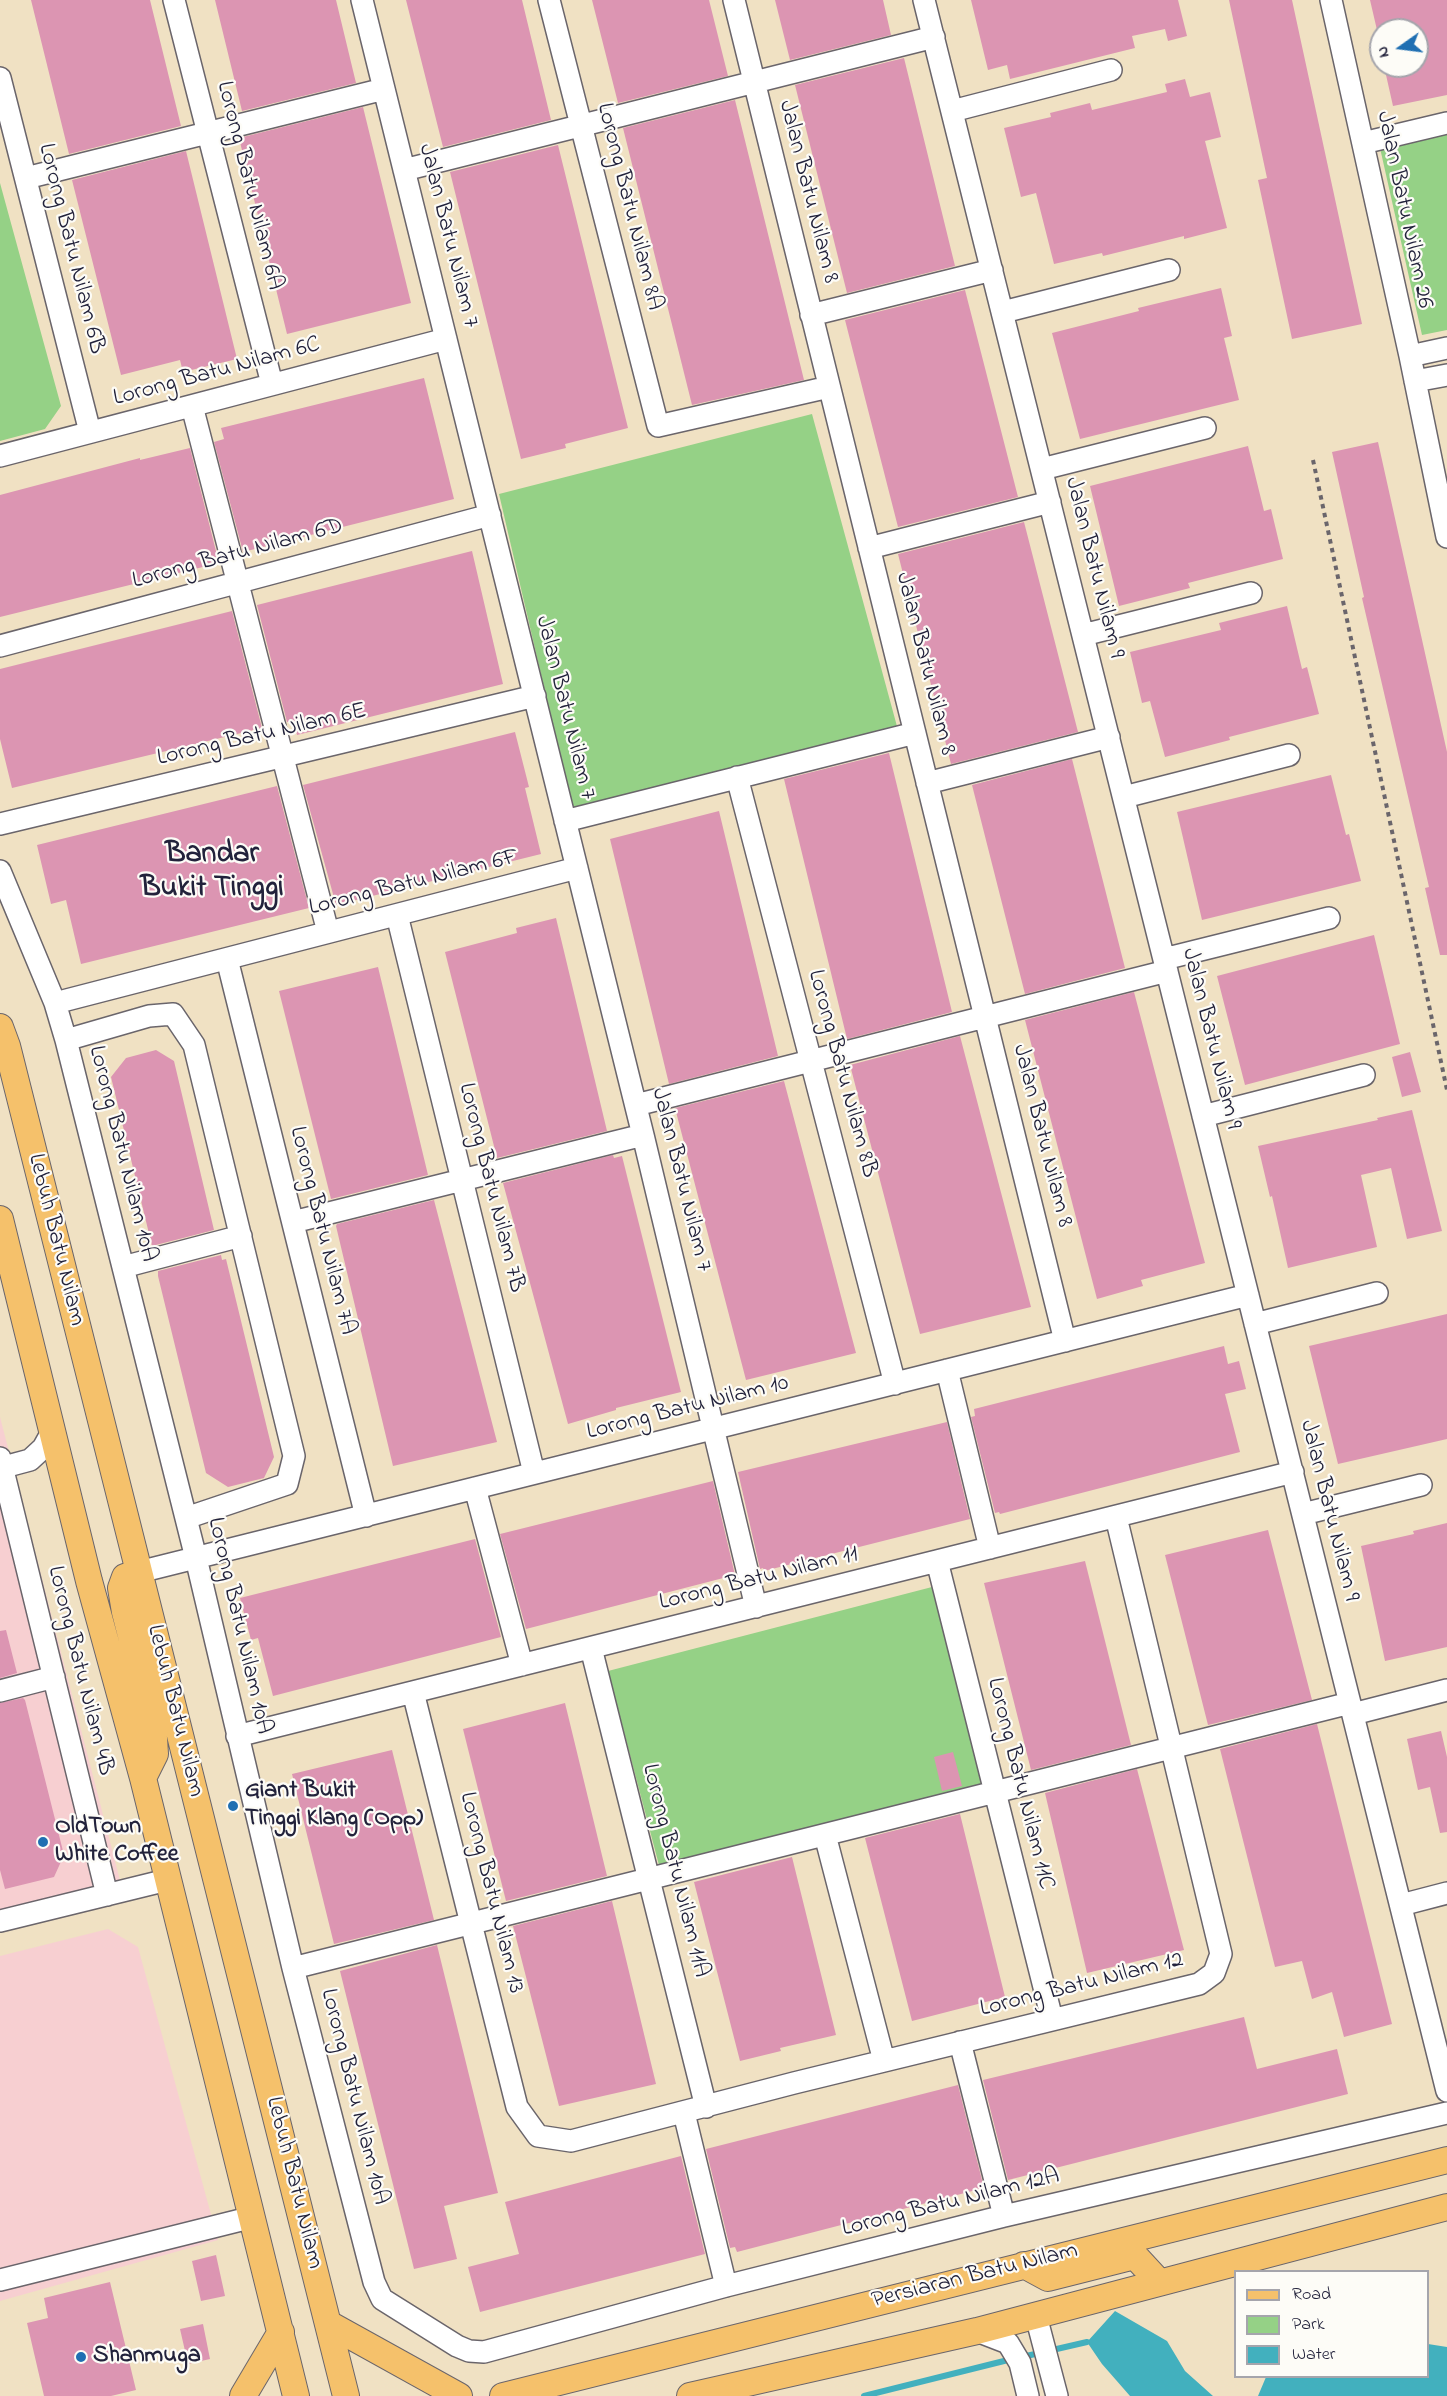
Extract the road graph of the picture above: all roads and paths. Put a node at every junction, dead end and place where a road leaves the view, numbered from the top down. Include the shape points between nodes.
1 (174, 0) edge
2 (362, 0) edge
3 (549, 0) edge
4 (734, 0) edge
5 (924, 0) edge
6 (1331, 0) edge
7 (934, 37) junction
8 (1111, 70) dead end
9 (0, 78) edge
10 (754, 83) junction
11 (384, 89) junction
12 (952, 111) junction
13 (1447, 123) edge
14 (581, 126) junction
15 (208, 133) junction
16 (1363, 143) junction
17 (404, 170) junction
18 (26, 178) junction
19 (992, 270) junction
20 (1169, 270) dead end
21 (1002, 312) junction
22 (811, 315) junction
23 (446, 339) junction
24 (1447, 348) edge
25 (1410, 356) junction
26 (1447, 375) edge
27 (1415, 381) junction
28 (272, 384) junction
29 (829, 387) junction
30 (192, 406) junction
31 (1205, 428) dead end
32 (90, 432) junction
33 (0, 456) edge
34 (1314, 460) dead end
35 (1042, 470) junction
36 (1050, 502) junction
37 (490, 515) junction
38 (1447, 537) edge
39 (869, 548) junction
40 (237, 581) junction
41 (1251, 592) dead end
42 (1083, 635) junction
43 (0, 645) edge
44 (534, 696) junction
45 (915, 733) junction
46 (1109, 737) junction
47 (1289, 755) dead end
48 (282, 758) junction
49 (737, 777) junction
50 (927, 783) junction
51 (1124, 797) junction
52 (566, 821) junction
53 (0, 824) edge
54 (577, 868) junction
55 (0, 871) edge
56 (397, 915) junction
57 (1329, 918) dead end
58 (328, 932) junction
59 (226, 959) junction
60 (1166, 965) junction
61 (55, 1003) junction
62 (985, 1017) junction
63 (0, 1028) edge
64 (66, 1040) junction
65 (811, 1061) junction
66 (1364, 1075) dead end
67 (1447, 1090) edge
68 (636, 1105) junction
69 (1203, 1116) junction
70 (643, 1135) junction
71 (462, 1180) junction
72 (0, 1219) edge
73 (292, 1222) junction
74 (241, 1236) junction
75 (123, 1267) junction
76 (1377, 1293) dead end
77 (1248, 1295) junction
78 (1255, 1324) junction
79 (1065, 1341) junction
80 (947, 1370) junction
81 (895, 1384) junction
82 (715, 1428) junction
83 (53, 1430) junction
84 (1, 1464) edge
85 (1293, 1472) junction
86 (534, 1473) junction
87 (1421, 1485) dead end
88 (475, 1488) junction
89 (1303, 1514) junction
90 (366, 1516) junction
91 (1116, 1517) junction
92 (186, 1518) junction
93 (990, 1548) junction
94 (196, 1558) junction
95 (937, 1561) junction
96 (139, 1572) junction
97 (756, 1606) junction
98 (591, 1648) junction
99 (522, 1665) junction
100 (54, 1677) junction
101 (1447, 1690) edge
102 (0, 1691) edge
103 (413, 1692) junction
104 (1352, 1708) junction
105 (237, 1736) junction
106 (1173, 1747) junction
107 (142, 1778) junction
108 (995, 1792) junction
109 (825, 1835) junction
110 (649, 1879) junction
111 (166, 1880) junction
112 (1447, 1893) edge
113 (107, 1896) junction
114 (1401, 1905) junction
115 (0, 1921) edge
116 (471, 1924) junction
117 (293, 1968) junction
118 (1052, 2019) junction
119 (960, 2042) junction
120 (884, 2061) junction
121 (1447, 2091) edge
122 (517, 2107) joint
123 (706, 2107) junction
124 (684, 2113) junction
125 (1447, 2113) edge
126 (1447, 2160) edge
127 (1447, 2177) edge
128 (1328, 2190) junction
129 (1447, 2207) edge
130 (1004, 2216) junction
131 (253, 2217) junction
132 (1024, 2265) junction
133 (0, 2280) edge
134 (1159, 2282) junction
135 (726, 2286) junction
136 (329, 2324) junction
137 (977, 2331) junction
138 (281, 2332) junction
139 (1042, 2337) junction
140 (469, 2351) joint
141 (243, 2396) edge
142 (296, 2396) edge
143 (346, 2396) edge
144 (459, 2396) edge
145 (503, 2396) edge
146 (690, 2396) edge
147 (1028, 2396) edge
148 (1057, 2396) edge

1 - 15 street, Lorong Batu Nilam 6A
2 - 11 street, Jalan Batu Nilam 7
3 - 14 street, Lorong Batu Nilam 8A
4 - 10 street, Jalan Batu Nilam 8
5 - 7 street, Jalan Batu Nilam 9
6 - 16 street, Jalan Batu Nilam 26
7 - 10 street
7 - 12 street, Jalan Batu Nilam 9
8 - 12 street
9 - 18 street, Lorong Batu Nilam 6B
10 - 14 street
10 - 22 street, Jalan Batu Nilam 8
11 - 15 street
11 - 17 street, Jalan Batu Nilam 7
12 - 19 street, Jalan Batu Nilam 9
13 - 16 street
14 - 17 street
14 - 29 street, Lorong Batu Nilam 8A via 658,426
15 - 18 street
15 - 28 street, Lorong Batu Nilam 6A
16 - 25 street, Jalan Batu Nilam 26
17 - 23 street, Jalan Batu Nilam 7
18 - 32 street, Lorong Batu Nilam 6B
19 - 21 street, Jalan Batu Nilam 9
19 - 22 street
20 - 21 street
21 - 35 street, Jalan Batu Nilam 9
22 - 29 street, Jalan Batu Nilam 8
23 - 28 street, Lorong Batu Nilam 6C
23 - 37 street, Jalan Batu Nilam 7
24 - 25 street
25 - 27 street, Jalan Batu Nilam 26
26 - 27 street
27 - 38 street, Jalan Batu Nilam 26
28 - 30 street, Lorong Batu Nilam 6C
29 - 39 street, Jalan Batu Nilam 8
30 - 32 street, Lorong Batu Nilam 6C
30 - 40 street
31 - 35 street
32 - 33 street, Lorong Batu Nilam 6C
34 - 67 path
35 - 36 street, Jalan Batu Nilam 9
36 - 39 street
36 - 42 street, Jalan Batu Nilam 9
37 - 40 street, Lorong Batu Nilam 6D
37 - 44 street, Jalan Batu Nilam 7
39 - 45 street, Jalan Batu Nilam 8
40 - 43 street, Lorong Batu Nilam 6D
40 - 48 street
41 - 42 street
42 - 46 street, Jalan Batu Nilam 9
44 - 48 street, Lorong Batu Nilam 6E
44 - 52 street, Jalan Batu Nilam 7
45 - 49 street
45 - 50 street, Jalan Batu Nilam 8
46 - 50 street
46 - 51 street, Jalan Batu Nilam 9
47 - 51 street
48 - 53 street, Lorong Batu Nilam 6E
48 - 58 street
49 - 52 street
49 - 65 street, Lorong Batu Nilam 8B
50 - 62 street, Jalan Batu Nilam 8
51 - 60 street, Jalan Batu Nilam 9
52 - 54 street, Jalan Batu Nilam 7
54 - 56 street, Lorong Batu Nilam 6F
54 - 68 street, Jalan Batu Nilam 7
55 - 61 street, Lorong Batu Nilam 10A
56 - 58 street, Lorong Batu Nilam 6F
56 - 71 street, Lorong Batu Nilam 7B
57 - 60 street
58 - 59 street, Lorong Batu Nilam 6F
59 - 61 street, Lorong Batu Nilam 6F
59 - 73 street, Lorong Batu Nilam 7A
60 - 62 street
60 - 69 street, Jalan Batu Nilam 9
61 - 64 street, Lorong Batu Nilam 10A
62 - 65 street
62 - 79 street, Jalan Batu Nilam 8
63 - 96 main road, Lebuh Batu Nilam
64 - 74 street via 149,1016 173,1014 194,1045
64 - 75 street, Lorong Batu Nilam 10A
65 - 68 street
65 - 81 street, Lorong Batu Nilam 8B
66 - 69 street
68 - 70 street, Jalan Batu Nilam 7
69 - 77 street, Jalan Batu Nilam 9
70 - 71 street
70 - 82 street, Jalan Batu Nilam 7
71 - 73 street
71 - 86 street, Lorong Batu Nilam 7B
72 - 83 main road, Lebuh Batu Nilam
73 - 90 street, Lorong Batu Nilam 7A
74 - 75 street
74 - 92 street via 294,1456 287,1484
75 - 92 street, Lorong Batu Nilam 10A
76 - 78 street
77 - 78 street, Jalan Batu Nilam 9
77 - 79 street, Lorong Batu Nilam 10
78 - 85 street, Jalan Batu Nilam 9
79 - 80 street, Lorong Batu Nilam 10
80 - 81 street, Lorong Batu Nilam 10
80 - 93 street
81 - 82 street, Lorong Batu Nilam 10
82 - 86 street, Lorong Batu Nilam 10
82 - 97 street, Jalan Batu Nilam 7
83 - 84 street via 43,1448 30,1460
83 - 107 main road, Lebuh Batu Nilam via 88,1581
84 - 100 street, Lorong Batu Nilam 4B
85 - 89 street, Jalan Batu Nilam 9
85 - 91 street, Lorong Batu Nilam 11
86 - 88 street, Lorong Batu Nilam 10
87 - 89 street
88 - 90 street, Lorong Batu Nilam 10
88 - 99 street
89 - 104 street, Jalan Batu Nilam 9
90 - 94 street, Lorong Batu Nilam 10
91 - 93 street, Lorong Batu Nilam 11
91 - 106 street, Lorong Batu Nilam 12
92 - 94 street, Lorong Batu Nilam 10A
93 - 95 street, Lorong Batu Nilam 11
94 - 96 street, Lorong Batu Nilam 10
94 - 105 street, Lorong Batu Nilam 10A
95 - 97 street, Lorong Batu Nilam 11
95 - 108 street, Lorong Batu Nilam 11C
96 - 107 main road via 125,1576 121,1588 153,1722 155,1754
96 - 136 main road, Lebuh Batu Nilam
97 - 98 street, Lorong Batu Nilam 11
98 - 99 street, Lorong Batu Nilam 11
98 - 110 street, Lorong Batu Nilam 11A
99 - 103 street, Lorong Batu Nilam 11
100 - 102 street
100 - 113 street, Lorong Batu Nilam 4B
101 - 104 street
103 - 105 street, Lorong Batu Nilam 11
103 - 116 street, Lorong Batu Nilam 13
104 - 106 street
104 - 114 street, Jalan Batu Nilam 9
105 - 117 street, Lorong Batu Nilam 10A
106 - 108 street
106 - 118 street, Lorong Batu Nilam 12 via 1221,1954 1214,1973 1199,1984
107 - 111 main road, Lebuh Batu Nilam
108 - 109 street
108 - 118 street, Lorong Batu Nilam 11C
109 - 110 street
109 - 120 street
110 - 116 street
110 - 123 street, Lorong Batu Nilam 11A
111 - 113 street
111 - 131 main road, Lebuh Batu Nilam
112 - 114 street
113 - 115 street
114 - 121 street, Jalan Batu Nilam 9
116 - 117 street
116 - 122 street, Lorong Batu Nilam 13
117 - 140 street, Lorong Batu Nilam 10A via 376,2290 382,2300
118 - 119 street, Lorong Batu Nilam 12
119 - 120 street, Lorong Batu Nilam 12
119 - 130 street
120 - 123 street, Lorong Batu Nilam 12
122 - 124 street, Lorong Batu Nilam 12 via 538,2136 571,2141
123 - 124 street, Lorong Batu Nilam 12
124 - 135 street
125 - 130 street, Lorong Batu Nilam 12A
126 - 128 main road, Persiaran Batu Nilam
127 - 128 main road via 1354,2200
128 - 132 main road, Persiaran Batu Nilam
129 - 134 main road
130 - 135 street, Lorong Batu Nilam 12A
131 - 133 street
131 - 138 main road, Lebuh Batu Nilam
132 - 134 main road via 1048,2278 1135,2256
132 - 145 main road, Persiaran Batu Nilam
134 - 139 main road
135 - 140 street, Lorong Batu Nilam 12A via 484,2352
136 - 143 main road, Lebuh Batu Nilam
136 - 144 main road
137 - 139 main road
137 - 146 main road
137 - 147 street via 1008,2343 1020,2363
138 - 141 main road
138 - 142 main road, Lebuh Batu Nilam
139 - 148 street

